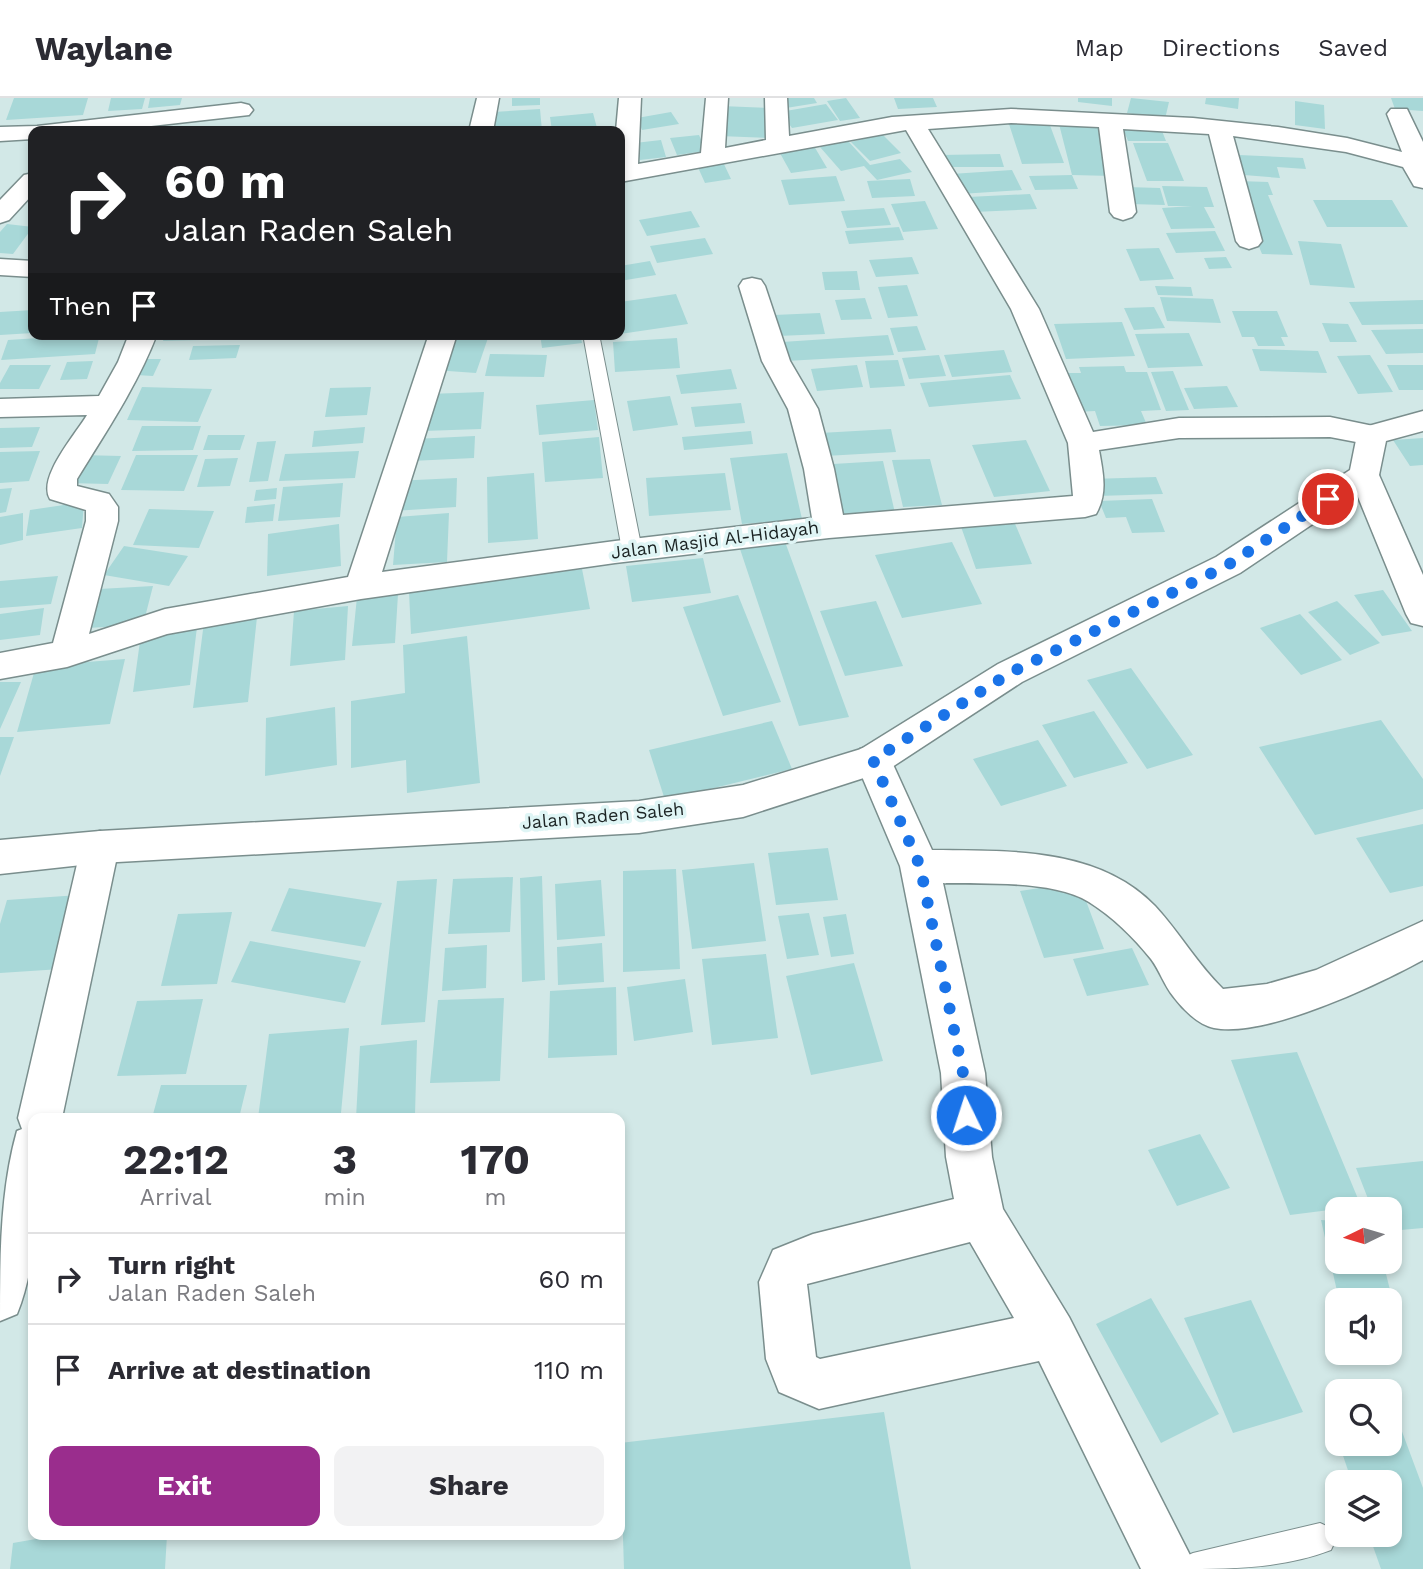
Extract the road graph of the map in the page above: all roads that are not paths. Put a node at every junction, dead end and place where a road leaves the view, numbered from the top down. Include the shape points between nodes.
1 (488, 98) edge
2 (630, 98) edge
3 (716, 98) edge
4 (776, 98) edge
5 (241, 110) dead end
6 (1399, 114) dead end
7 (899, 117) junction
8 (1110, 121) junction
9 (91, 126) edge
10 (482, 126) edge
11 (1220, 130) junction
12 (28, 132) edge
13 (0, 134) edge
14 (778, 144) junction
15 (625, 146) edge
16 (713, 156) junction
17 (1418, 172) edge
18 (625, 174) edge
19 (28, 185) edge
20 (1123, 212) dead end
21 (0, 215) edge
22 (1249, 241) dead end
23 (0, 267) edge
24 (28, 269) edge
25 (752, 286) dead end
26 (141, 340) edge
27 (441, 340) edge
28 (592, 340) edge
29 (108, 405) junction
30 (0, 408) edge
31 (1423, 421) edge
32 (1372, 435) junction
33 (1083, 443) junction
34 (1364, 475) junction
35 (829, 527) junction
36 (632, 550) junction
37 (361, 587) junction
38 (1423, 614) edge
39 (67, 654) junction
40 (0, 666) edge
41 (873, 760) junction
42 (100, 847) junction
43 (0, 857) edge
44 (920, 866) junction
45 (1423, 939) edge
46 (41, 1113) edge
47 (28, 1170) edge
48 (981, 1216) junction
49 (0, 1297) edge
50 (1052, 1334) junction
51 (1320, 1539) dead end
52 (1170, 1569) edge
53 (1193, 1569) edge

1 - 10 street
2 - 15 street
3 - 16 street
4 - 14 street
5 - 9 street
6 - 17 street
7 - 8 street
7 - 14 street
7 - 33 street via 1025,309
8 - 11 street via 1195,116
8 - 20 street
11 - 17 street via 1347,145
11 - 22 street
12 - 13 street
14 - 16 street
16 - 18 street
19 - 21 street
23 - 24 street
25 - 35 street via 776,361 803,409
26 - 29 street
27 - 37 street
28 - 36 lane
29 - 30 street
29 - 39 street via 62,479 61,492 102,507
31 - 32 street
32 - 33 street via 1330,427 1180,428
32 - 34 street
33 - 35 street, Jalan Masjid Al-Hidayah via 1091,491 1086,506
34 - 38 street
34 - 41 street, Jalan Raden Saleh via 1228,565 1010,673
35 - 36 street, Jalan Masjid Al-Hidayah
36 - 37 street, Jalan Masjid Al-Hidayah
37 - 39 street, Jalan Masjid Al-Hidayah via 165,622
39 - 40 street, Jalan Masjid Al-Hidayah
41 - 42 street, Jalan Raden Saleh via 743,801 639,817
41 - 44 street
42 - 43 street, Jalan Raden Saleh
42 - 46 street
44 - 45 street via 1010,868 1059,874 1101,888 1138,916 1167,948 1187,982 1214,1009 1239,1009 1320,987
44 - 48 street via 963,1073 969,1157
47 - 49 street
48 - 50 street
48 - 50 street via 790,1267 783,1282 791,1359 797,1374 819,1384
50 - 52 street
51 - 53 lane

